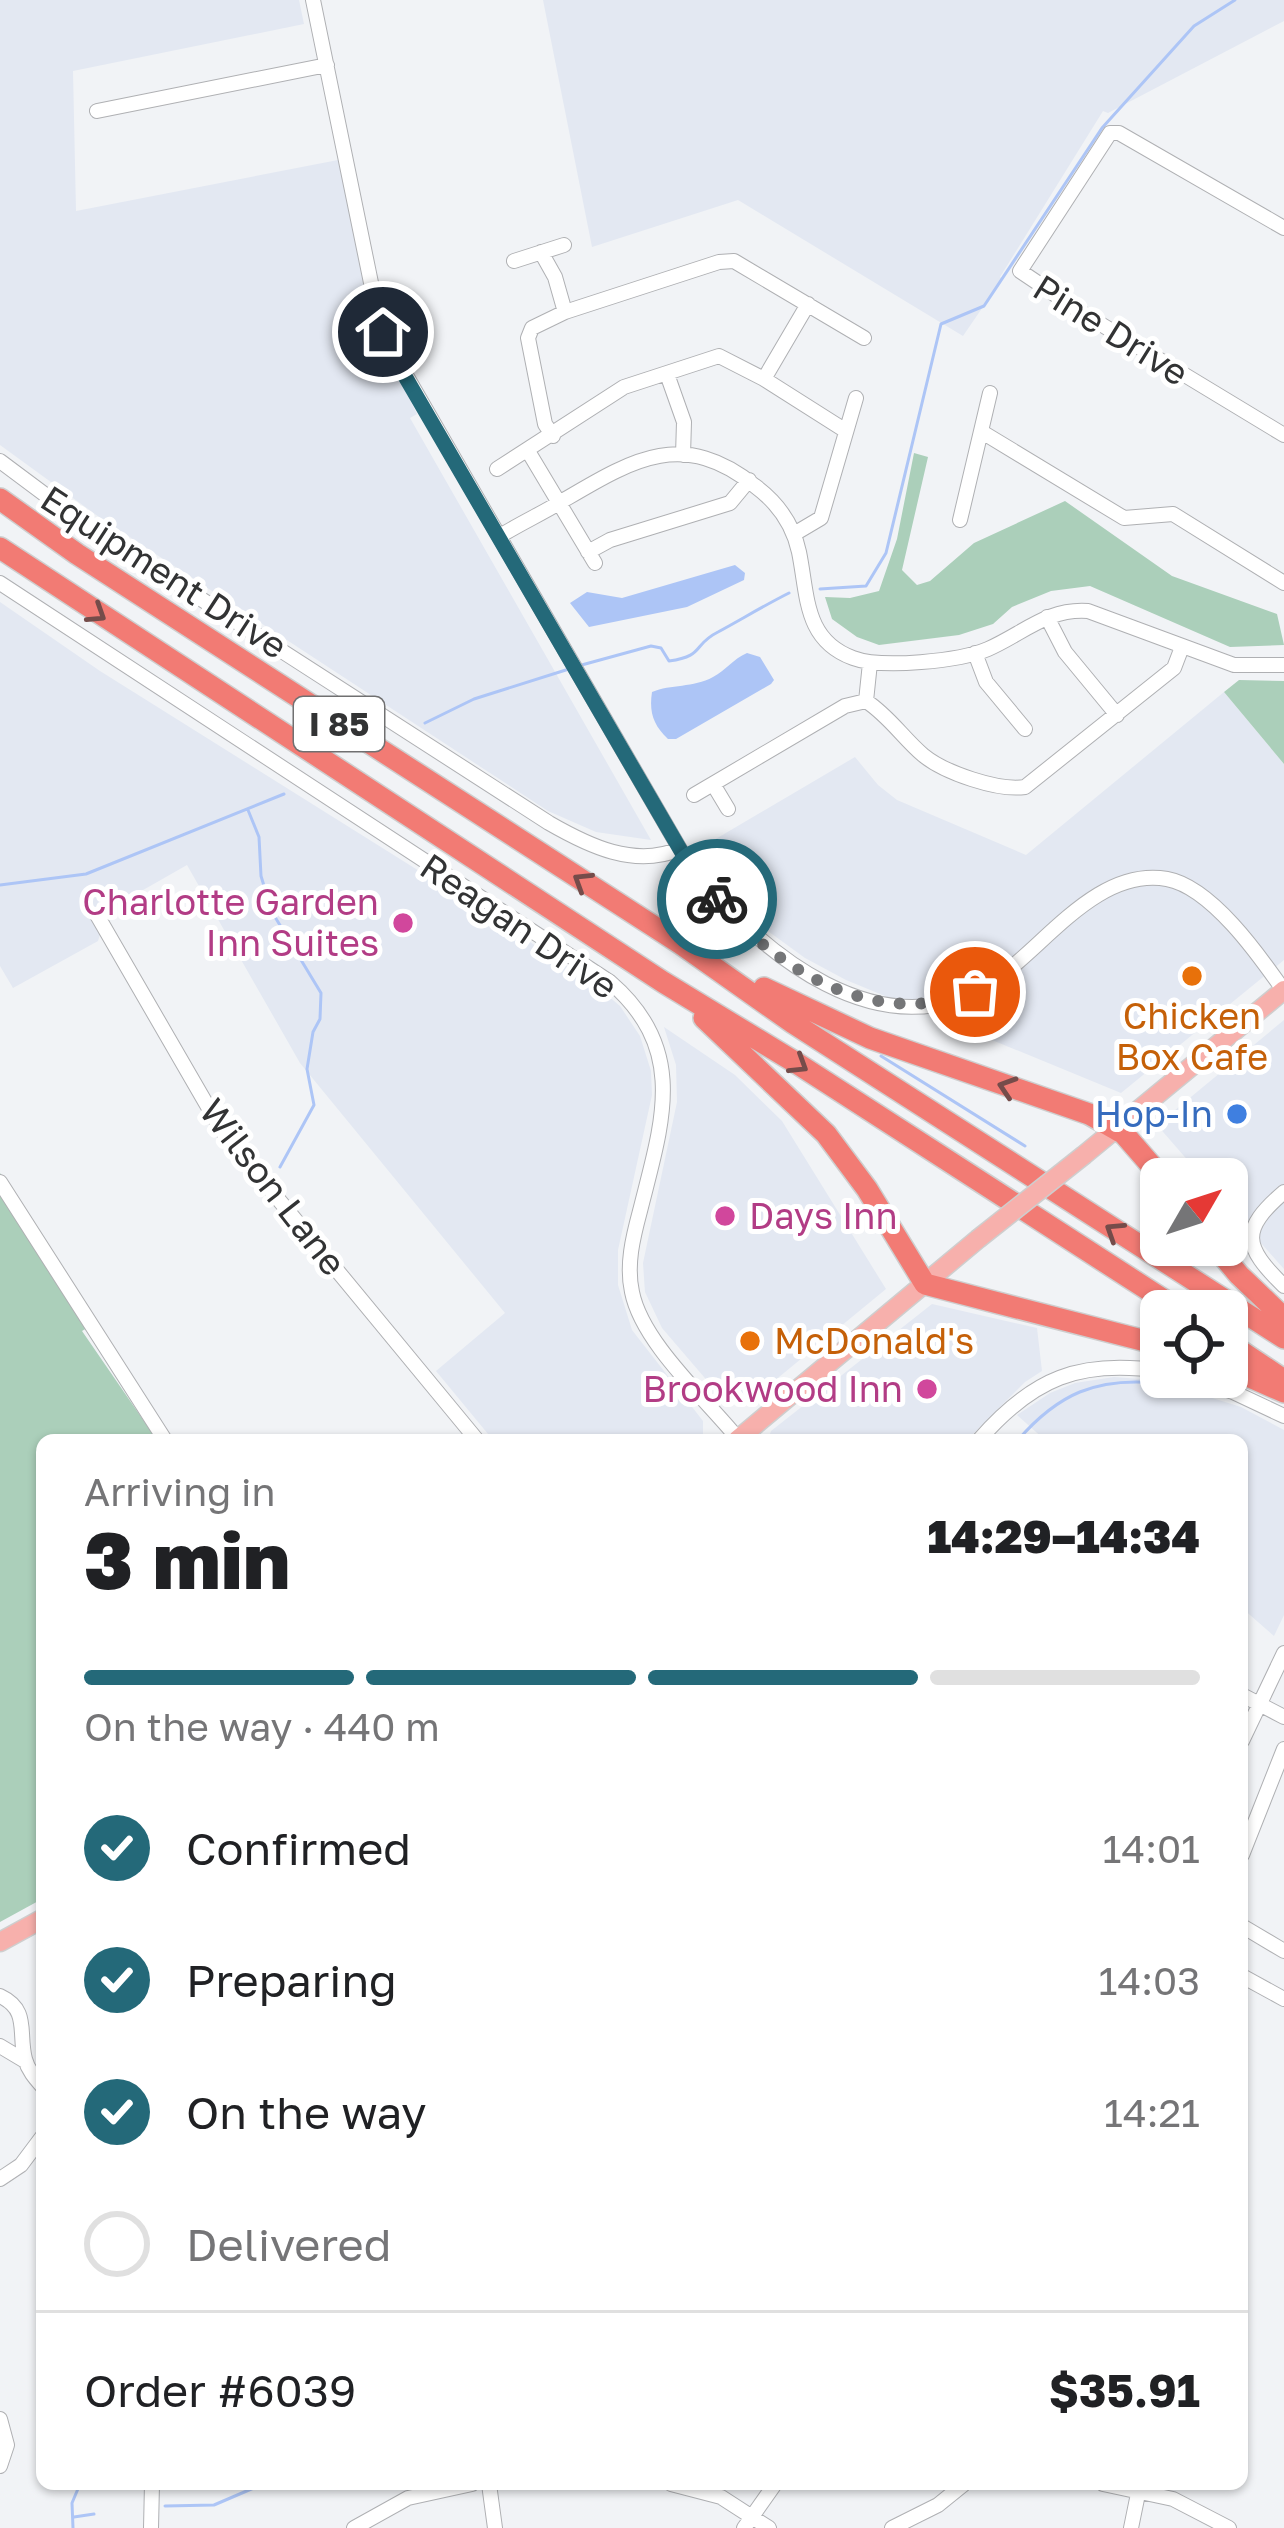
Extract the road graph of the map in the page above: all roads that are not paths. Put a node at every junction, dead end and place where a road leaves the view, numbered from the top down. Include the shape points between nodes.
1 (313, 0) edge
2 (327, 65) junction
3 (97, 111) dead end
4 (1284, 227) edge
5 (564, 245) dead end
6 (542, 253) junction
7 (514, 261) dead end
8 (808, 304) junction
9 (565, 312) junction
10 (864, 338) dead end
11 (667, 374) junction
12 (764, 379) junction
13 (990, 393) dead end
14 (856, 398) dead end
15 (846, 431) junction
16 (982, 432) junction
17 (1284, 435) edge
18 (553, 436) junction
19 (528, 451) junction
20 (683, 455) junction
21 (0, 461) edge
22 (497, 469) dead end
23 (748, 480) junction
24 (0, 499) edge
25 (558, 503) junction
26 (960, 520) dead end
27 (794, 534) junction
28 (500, 536) junction
29 (0, 548) edge
30 (0, 583) edge
31 (1284, 583) edge
32 (1047, 616) junction
33 (1182, 647) junction
34 (975, 653) junction
35 (870, 663) junction
36 (1284, 664) edge
37 (866, 701) junction
38 (1117, 715) junction
39 (1025, 729) dead end
40 (713, 784) junction
41 (694, 795) dead end
42 (728, 809) dead end
43 (680, 849) junction
44 (98, 916) dead end
45 (681, 944) junction
46 (663, 982) junction
47 (1284, 990) edge
48 (1116, 1128) junction
49 (1144, 1158) edge
50 (0, 1182) edge
51 (1284, 1192) edge
52 (1232, 1266) edge
53 (925, 1285) junction
54 (1284, 1286) edge
55 (1148, 1290) edge
56 (1284, 1318) edge
57 (1284, 1338) edge
58 (1140, 1340) edge
59 (1248, 1356) edge
60 (1140, 1369) edge
61 (1248, 1376) edge
62 (1284, 1380) edge
63 (1284, 1392) edge
64 (1245, 1398) edge
65 (1284, 1416) edge
66 (160, 1434) edge
67 (472, 1434) edge
68 (731, 1434) edge
69 (741, 1434) edge
70 (985, 1434) edge
71 (1284, 1653) edge
72 (1248, 1699) edge
73 (1259, 1705) junction
74 (1284, 1717) edge
75 (1248, 1728) edge
76 (1284, 1749) edge
77 (1248, 1840) edge
78 (36, 1921) edge
79 (1248, 1930) edge
80 (0, 1942) edge
81 (1284, 1951) edge
82 (1248, 1979) edge
83 (0, 1996) edge
84 (1284, 1999) edge
85 (0, 2046) edge
86 (25, 2061) junction
87 (36, 2077) edge
88 (36, 2146) edge
89 (0, 2179) edge
90 (0, 2419) edge
91 (0, 2466) edge
92 (152, 2490) edge
93 (445, 2490) edge
94 (490, 2490) edge
95 (694, 2490) edge
96 (771, 2490) edge
97 (957, 2490) edge
98 (1139, 2490) edge
99 (1148, 2490) edge
100 (748, 2523) edge
101 (151, 2528) edge
102 (354, 2528) edge
103 (495, 2528) edge
104 (769, 2528) edge
105 (892, 2528) edge
106 (1131, 2528) edge
107 (1229, 2528) edge

1 - 2 street
2 - 3 street
2 - 28 street via 383,332
4 - 17 street, Pine Drive via 1110,133 1020,274
5 - 6 street
6 - 7 street
6 - 9 street
8 - 9 street via 727,261
8 - 10 street
8 - 12 street
9 - 18 street via 537,322 528,338
11 - 12 street via 719,356
11 - 18 street via 625,387
11 - 20 street via 684,422
12 - 15 street
13 - 16 street
14 - 15 street
15 - 27 street via 821,518
16 - 26 street
16 - 31 street via 1124,518 1173,514
18 - 19 street
19 - 22 street
19 - 25 street
20 - 23 street via 716,461
20 - 25 street via 642,457
21 - 43 street, Equipment Drive via 83,523 549,823 610,852 654,857
23 - 25 street via 730,502 610,540 591,558
23 - 27 street
45 -> 24 highway, I 85
25 - 28 street
27 - 35 street via 812,623 831,646
28 - 43 street
29 -> 46 highway, I 85
30 - 68 street, Reagan Drive via 625,995 653,1036 664,1082 630,1261 633,1296 639,1315
32 - 33 street via 1088,611
32 - 34 street
32 - 38 street via 1065,652
33 - 36 street via 1234,665
33 - 38 street via 1174,668
34 - 35 street
34 - 39 street via 986,682
35 - 37 street
37 - 38 street via 932,762 1010,789 1036,781
37 - 40 street
40 - 41 street
40 - 42 street
43 - 47 street via 762,944 809,976 870,1001 921,1005 975,992 1098,895 1152,878 1177,882 1209,902
44 - 67 street, Wilson Lane via 222,1131
48 -> 45 highway via 820,1017
57 -> 45 highway, I 85
46 - 53 highway via 826,1134
46 -> 55 highway, I 85
47 - 48 main road
48 - 49 highway
48 - 53 main road, bridge
50 - 66 street
51 - 54 street via 1256,1218 1251,1237
52 - 56 highway
53 - 58 highway
53 - 69 main road
59 - 62 highway
60 - 70 street via 1107,1366 1051,1380
61 - 63 highway
64 - 65 street
71 - 73 street
72 - 73 street
73 - 74 street
73 - 75 street
76 - 77 street
78 - 80 main road
79 - 81 street
82 - 84 street
83 - 86 street via 22,2014
85 - 86 street
86 - 87 street
88 - 89 street
90 - 91 street via 7,2445
92 - 101 street
93 - 102 street via 408,2498
94 - 103 street
95 - 100 street via 721,2497
96 - 100 street
97 - 105 street
98 - 106 street
99 - 107 street
100 - 104 street

